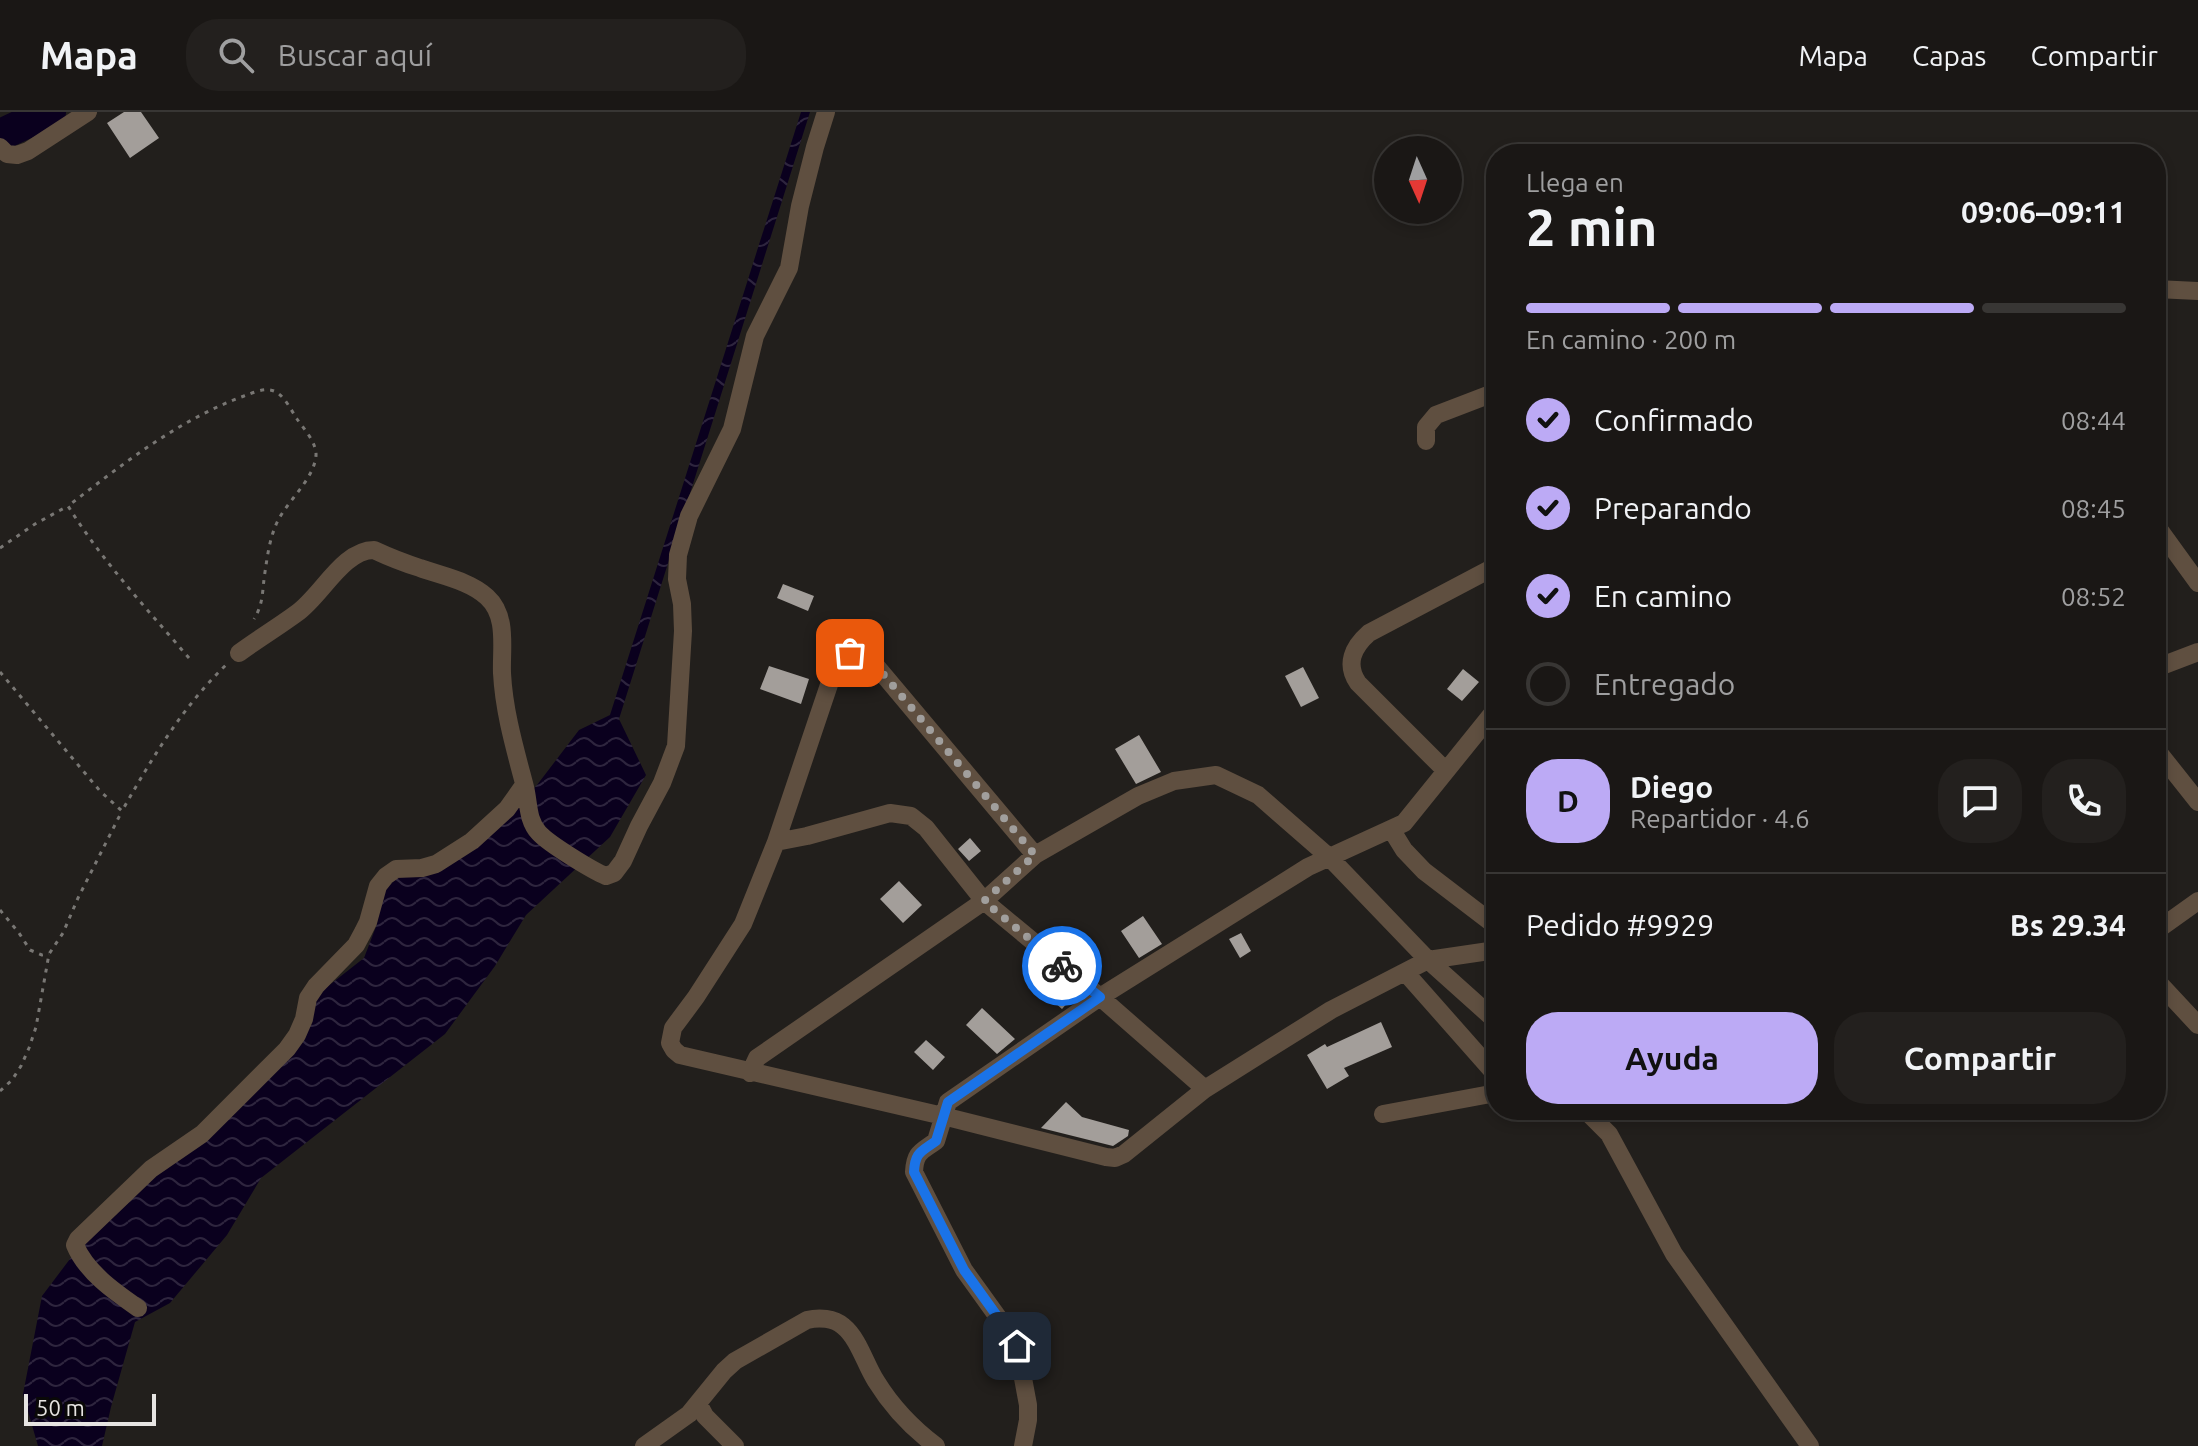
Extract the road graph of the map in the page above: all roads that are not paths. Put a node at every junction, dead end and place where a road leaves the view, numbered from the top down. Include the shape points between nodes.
1 (88, 112) edge
2 (826, 112) edge
3 (0, 147) edge
4 (2166, 289) edge
5 (2198, 291) edge
6 (1486, 396) edge
7 (1426, 441) dead end
8 (2166, 539) edge
9 (1486, 571) edge
10 (2198, 583) edge
11 (2198, 652) edge
12 (239, 653) road end
13 (2166, 664) edge
14 (1486, 721) edge
15 (2166, 762) edge
16 (1445, 770) junction
17 (524, 785) junction
18 (2198, 802) edge
19 (1391, 829) junction
20 (776, 842) junction
21 (1035, 855) junction
22 (1329, 857) junction
23 (984, 901) junction
24 (2198, 901) edge
25 (1486, 918) edge
26 (2166, 924) edge
27 (1486, 951) edge
28 (1428, 960) junction
29 (1405, 972) junction
30 (2166, 991) edge
31 (1100, 997) junction
32 (1486, 1012) edge
33 (2198, 1025) edge
34 (1486, 1064) edge
35 (750, 1073) junction
36 (1205, 1089) junction
37 (1486, 1095) edge
38 (1383, 1114) dead end
39 (943, 1116) junction
40 (1595, 1120) edge
41 (138, 1308) dead end
42 (698, 1403) junction
43 (644, 1446) edge
44 (735, 1446) edge
45 (936, 1446) edge
46 (1023, 1446) edge
47 (1810, 1446) edge

1 - 3 street via 28,151 7,154
2 - 17 street via 789,268 755,336 732,429 689,516 678,555 683,631 676,746 614,873 595,872 539,833 530,818
4 - 5 street
6 - 7 street via 1436,415 1426,427
8 - 10 street
9 - 16 street via 1369,633 1350,664 1358,683
11 - 13 street
12 - 17 street via 299,612 339,567 364,550 459,581 490,599 502,625 506,711
14 - 16 street
15 - 18 street
16 - 19 street via 1404,823
17 - 41 street via 472,841 436,864 396,869 386,876 356,945 308,998 304,1019 287,1049 202,1134 151,1169 78,1239 79,1256
19 - 22 street
19 - 25 street via 1424,871
20 - 21 street via 836,664 856,652 868,656
20 - 23 street via 890,813 911,816
20 - 35 street via 743,924 670,1036 680,1055
21 - 22 street via 1138,796 1174,781 1216,775 1258,795
21 - 23 street
22 - 28 street
22 - 31 street
23 - 31 street
23 - 35 street via 757,1058
24 - 26 street
27 - 28 street
28 - 29 street
28 - 32 street
29 - 34 street
29 - 36 street via 1331,1010
30 - 33 street
31 - 36 street
31 - 39 street via 948,1102
35 - 39 street
36 - 39 street via 1115,1158
37 - 38 street
39 - 46 street via 936,1141 914,1160 914,1172 964,1270 1017,1346 1028,1405
40 - 47 street via 1609,1134 1674,1254
42 - 43 street
42 - 44 street
42 - 45 street via 735,1361 807,1320 826,1318 843,1325 900,1414

